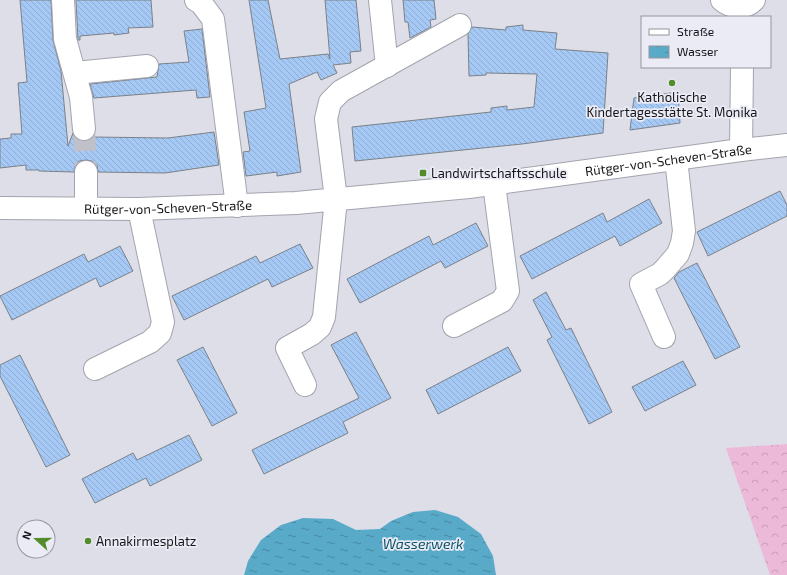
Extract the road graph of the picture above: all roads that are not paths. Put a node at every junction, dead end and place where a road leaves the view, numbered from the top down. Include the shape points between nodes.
1 (63, 0) edge
2 (196, 0) edge
3 (380, 0) edge
4 (722, 0) edge
5 (746, 6) edge
6 (460, 25) dead end
7 (147, 66) dead end
8 (387, 66) junction
9 (742, 68) edge
10 (75, 73) junction
11 (84, 129) tunnel mouth
12 (787, 145) edge
13 (741, 150) junction
14 (676, 159) junction
15 (86, 172) tunnel mouth
16 (494, 184) junction
17 (336, 199) junction
18 (237, 206) junction
19 (0, 208) edge
20 (86, 208) junction
21 (139, 209) junction
22 (454, 326) dead end
23 (664, 337) dead end
24 (95, 369) dead end
25 (305, 385) dead end

1 - 10 street via 65,39
2 - 18 street via 213,19
3 - 8 street
4 - 5 street via 734,7
6 - 8 street
7 - 10 street
8 - 17 street via 341,91 330,102 326,119
9 - 13 street
10 - 11 street via 81,97
12 - 13 street, Rütger-von-Scheven-Straße
13 - 14 street, Rütger-von-Scheven-Straße
14 - 16 street, Rütger-von-Scheven-Straße
14 - 23 street via 684,231 682,243 678,254 660,274 641,284
15 - 20 street
16 - 17 street, Rütger-von-Scheven-Straße
16 - 22 street via 508,291 502,301
17 - 18 street, Rütger-von-Scheven-Straße
17 - 25 street via 324,317 320,327 312,334 287,348
18 - 21 street, Rütger-von-Scheven-Straße
19 - 20 street, Rütger-von-Scheven-Straße
20 - 21 street, Rütger-von-Scheven-Straße
21 - 24 street via 163,322 160,332 150,342

